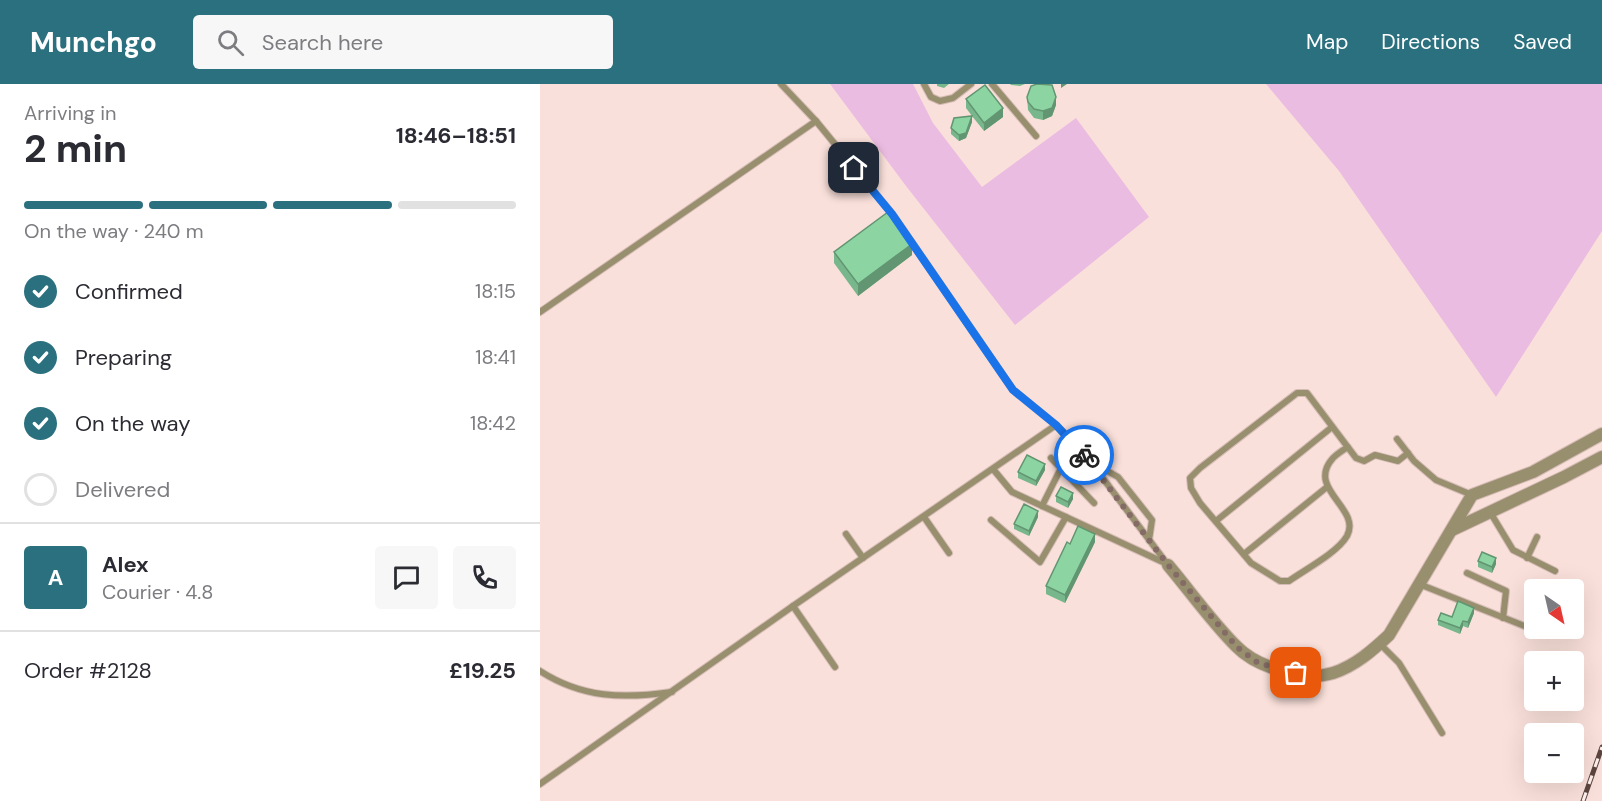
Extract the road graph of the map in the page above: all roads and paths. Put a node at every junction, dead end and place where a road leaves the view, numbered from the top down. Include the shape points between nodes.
1 (781, 84) edge
2 (924, 84) edge
3 (971, 84) edge
4 (992, 84) edge
5 (816, 120) junction
6 (1036, 136) dead end
7 (540, 312) edge
8 (1056, 425) junction
9 (1332, 427) junction
10 (1602, 434) edge
11 (1397, 439) dead end
12 (1348, 447) junction
13 (1408, 453) junction
14 (1602, 457) edge
15 (1051, 458) dead end
16 (1090, 461) junction
17 (1061, 468) junction
18 (993, 470) junction
19 (1327, 487) junction
20 (1472, 495) junction
21 (1094, 503) dead end
22 (1042, 506) junction
23 (1490, 512) junction
24 (924, 517) junction
25 (1066, 517) junction
26 (991, 520) dead end
27 (1215, 521) junction
28 (1451, 530) junction
29 (846, 534) dead end
30 (1537, 537) dead end
31 (1149, 540) junction
32 (949, 553) dead end
33 (1244, 554) junction
34 (863, 558) junction
35 (1527, 558) junction
36 (1168, 565) junction
37 (1555, 572) dead end
38 (1467, 573) dead end
39 (1419, 584) junction
40 (793, 606) junction
41 (1503, 618) junction
42 (1524, 626) edge
43 (1380, 644) junction
44 (836, 667) dead end
45 (540, 671) edge
46 (673, 692) junction
47 (1442, 733) dead end
48 (540, 784) edge

1 - 5 lane
2 - 3 lane via 931,97 940,101 953,98
4 - 6 lane
5 - 7 lane
5 - 8 lane via 892,214 1013,390
8 - 16 lane
8 - 18 lane
9 - 12 lane
9 - 27 lane
9 - 27 lane via 1306,393 1297,393 1200,468 1190,478 1191,488
10 - 20 street via 1533,472
11 - 13 lane
12 - 13 lane via 1356,458 1364,461 1375,455 1398,460
12 - 19 lane via 1333,458 1326,470
13 - 20 lane via 1436,480
14 - 23 street
15 - 17 lane
16 - 31 lane
16 - 31 lane via 1118,477 1152,520
17 - 21 lane
17 - 22 lane
18 - 22 lane via 1012,492
18 - 24 lane
19 - 33 lane
19 - 33 lane via 1351,524 1340,545 1289,581 1268,575
20 - 28 street
22 - 25 lane
23 - 28 street
23 - 35 lane via 1510,548
24 - 32 lane
24 - 34 lane
25 - 26 lane via 1040,562
25 - 36 lane
27 - 33 lane
28 - 39 street
29 - 34 lane
30 - 35 lane
31 - 36 lane
34 - 40 lane
35 - 37 lane
36 - 43 street via 1237,647 1258,663 1309,675 1332,674
38 - 41 lane via 1506,591
39 - 41 lane
39 - 43 street
40 - 44 lane
40 - 46 lane
41 - 42 lane
43 - 47 lane via 1396,660
45 - 46 lane via 566,686 606,696 642,697
46 - 48 lane

